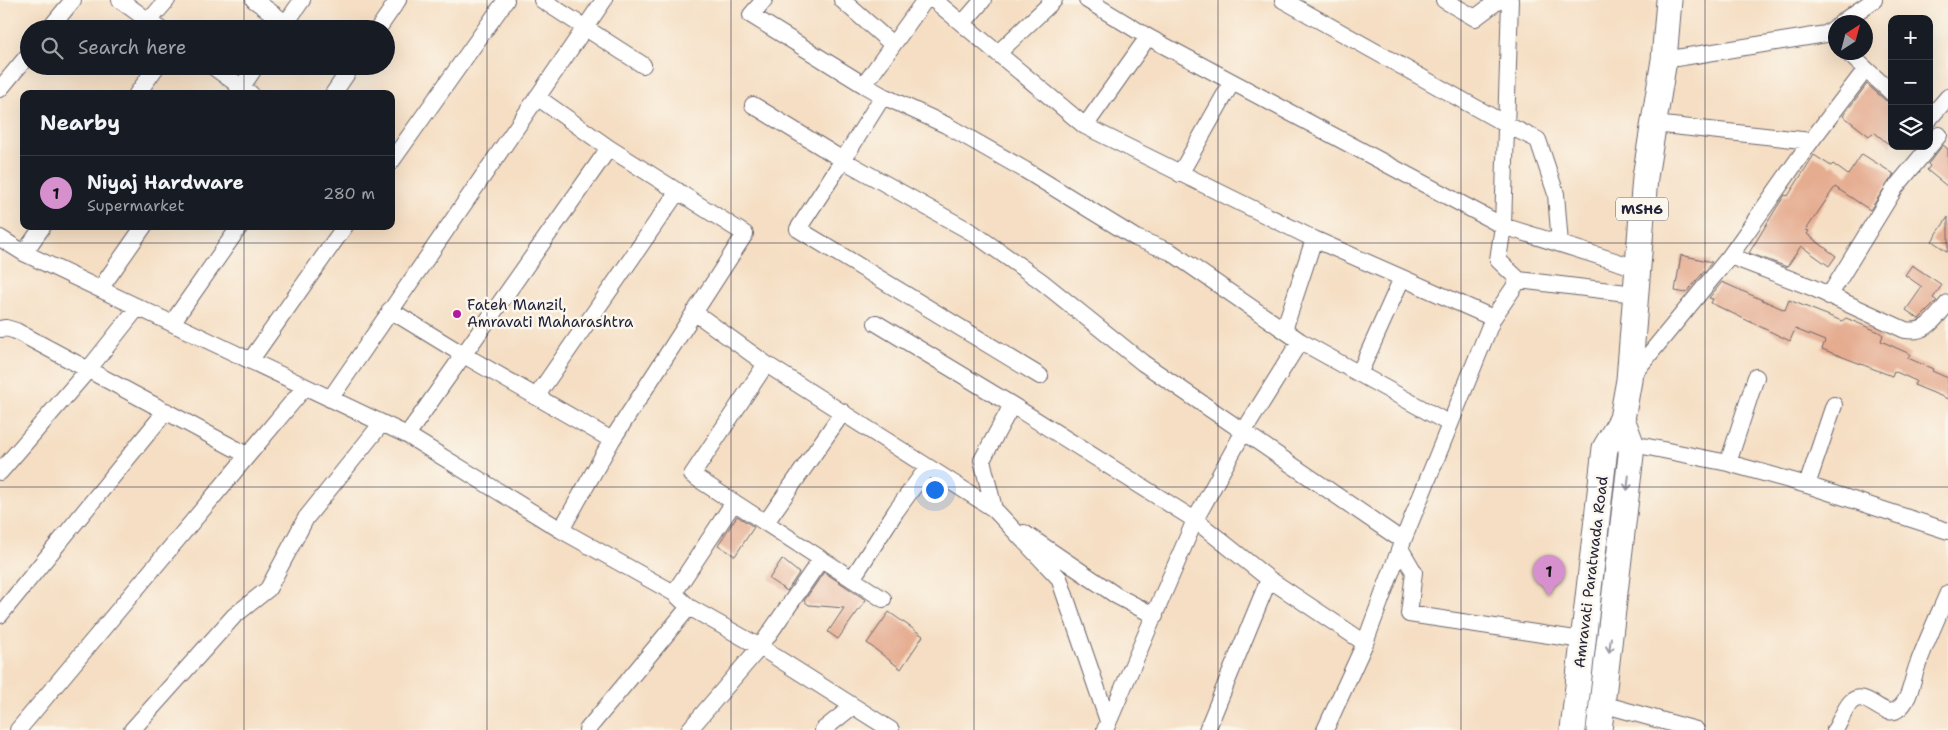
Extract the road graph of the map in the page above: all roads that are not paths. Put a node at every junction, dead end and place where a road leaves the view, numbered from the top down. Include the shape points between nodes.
1 (73, 0) edge
2 (120, 0) edge
3 (167, 0) edge
4 (254, 0) edge
5 (302, 0) edge
6 (398, 0) edge
7 (506, 0) edge
8 (542, 0) edge
9 (604, 0) edge
10 (764, 0) edge
11 (842, 0) edge
12 (925, 0) edge
13 (934, 0) edge
14 (983, 0) edge
15 (1054, 0) edge
16 (1086, 0) edge
17 (1283, 0) edge
18 (1444, 0) edge
19 (1498, 0) edge
20 (1510, 0) edge
21 (1669, 0) edge
22 (1874, 0) edge
23 (1852, 15) edge
24 (56, 20) edge
25 (148, 20) edge
26 (157, 20) edge
27 (277, 20) edge
28 (288, 20) edge
29 (384, 20) edge
30 (963, 23) junction
31 (584, 28) junction
32 (1828, 35) edge
33 (1148, 37) junction
34 (892, 44) junction
35 (998, 53) junction
36 (1664, 60) junction
37 (1855, 60) edge
38 (20, 65) edge
39 (643, 65) dead end
40 (1866, 70) junction
41 (151, 75) edge
42 (223, 75) edge
43 (252, 75) edge
44 (346, 75) edge
45 (1232, 82) junction
46 (864, 84) junction
47 (0, 89) edge
48 (1888, 89) edge
49 (140, 90) edge
50 (241, 90) edge
51 (244, 90) edge
52 (335, 90) edge
53 (883, 96) junction
54 (538, 97) junction
55 (1948, 97) edge
56 (752, 105) dead end
57 (1933, 114) edge
58 (1505, 124) junction
59 (1654, 124) junction
60 (1085, 126) junction
61 (1939, 135) edge
62 (1811, 141) junction
63 (609, 148) junction
64 (395, 156) edge
65 (843, 160) junction
66 (1180, 174) junction
67 (678, 191) junction
68 (1503, 226) junction
69 (40, 230) edge
70 (141, 230) edge
71 (237, 230) edge
72 (343, 230) edge
73 (0, 238) edge
74 (1314, 239) junction
75 (1560, 244) junction
76 (24, 253) junction
77 (1730, 256) junction
78 (1637, 268) junction
79 (1402, 278) junction
80 (1519, 280) junction
81 (100, 289) junction
82 (1634, 294) junction
83 (1830, 296) junction
84 (1948, 303) edge
85 (138, 307) junction
86 (390, 310) junction
87 (694, 312) junction
88 (1493, 318) junction
89 (876, 323) dead end
90 (172, 324) junction
91 (0, 329) edge
92 (1284, 330) junction
93 (1300, 341) junction
94 (462, 354) junction
95 (250, 360) junction
96 (766, 364) junction
97 (88, 370) junction
98 (1360, 374) junction
99 (1040, 376) dead end
100 (1756, 377) dead end
101 (1628, 380) junction
102 (305, 387) junction
103 (536, 397) junction
104 (330, 398) junction
105 (1012, 405) junction
106 (1834, 405) dead end
107 (166, 411) junction
108 (843, 412) junction
109 (382, 423) junction
110 (1450, 424) junction
111 (1244, 431) junction
112 (1621, 434) junction
113 (407, 435) junction
114 (612, 440) junction
115 (247, 455) junction
116 (1728, 463) junction
117 (928, 466) junction
118 (0, 472) edge
119 (1807, 485) junction
120 (734, 502) junction
121 (994, 508) junction
122 (1195, 520) junction
123 (767, 521) junction
124 (1010, 524) junction
125 (561, 530) junction
126 (1948, 531) edge
127 (1401, 544) junction
128 (821, 559) junction
129 (852, 579) junction
130 (1269, 579) junction
131 (674, 593) junction
132 (1948, 593) edge
133 (883, 599) dead end
134 (689, 607) junction
135 (0, 615) edge
136 (1155, 616) junction
137 (1582, 640) junction
138 (1365, 643) junction
139 (760, 647) junction
140 (1602, 704) junction
141 (854, 706) junction
142 (1107, 726) edge
143 (18, 730) edge
144 (132, 730) edge
145 (587, 730) edge
146 (689, 730) edge
147 (823, 730) edge
148 (891, 730) edge
149 (1207, 730) edge
150 (1325, 730) edge
151 (1573, 730) edge
152 (1599, 730) edge
153 (1696, 730) edge
154 (1835, 730) edge

1 - 24 street
2 - 25 street
3 - 26 street
4 - 27 street
5 - 28 street
6 - 29 street
7 - 64 street
8 - 31 street
9 - 31 street
10 - 46 street via 752,15
11 - 34 street
12 - 34 street
13 - 30 street
14 - 30 street
15 - 35 street
16 - 33 street
17 - 58 street
18 - 19 street via 1475,18
20 - 58 street
21 - 36 main road, Amravati Paratwada Road / MSH6
22 - 23 street
30 - 35 street
31 - 39 street
31 - 54 street
32 - 36 street
33 - 45 street
33 - 60 street
34 - 46 street
35 - 60 street
36 - 59 main road, Amravati Paratwada Road / MSH6
37 - 40 street
38 - 47 street
40 - 48 street
40 - 62 street
41 - 49 street
42 - 50 street
43 - 51 street
44 - 52 street
45 - 66 street
45 - 68 street
46 - 53 street
53 - 65 street
53 - 92 street via 946,124 1136,238 1171,252
54 - 63 street
54 - 86 street
55 - 57 street
56 - 65 street
58 - 68 street
58 - 75 street via 1538,140 1556,194
59 - 62 street
59 - 78 main road, Amravati Paratwada Road / MSH6 via 1645,176
60 - 66 street
61 - 83 street via 1895,188
62 - 77 street
63 - 67 street
63 - 94 street
65 - 99 street via 798,229
65 - 111 street via 973,233 1041,281 1143,363
66 - 74 street
67 - 87 street via 745,234
67 - 103 street
68 - 75 street
68 - 80 street via 1498,260
69 - 76 street
70 - 81 street
71 - 90 street
72 - 95 street
73 - 76 street
74 - 79 street
74 - 92 street
75 - 78 street
76 - 81 street
77 - 83 street
77 - 101 street
78 - 82 main road, Amravati Paratwada Road / MSH6
79 - 88 street
79 - 98 street
80 - 82 street
80 - 88 street
81 - 85 street
82 - 101 main road, Amravati Paratwada Road / MSH6
83 - 84 street via 1916,332 1930,323
85 - 90 street
85 - 97 street
86 - 94 street
86 - 104 street
87 - 96 street
87 - 114 street
88 - 110 street
89 - 105 street
90 - 95 street
91 - 97 street via 16,331
92 - 93 street
93 - 98 street
93 - 111 street
94 - 103 street
94 - 113 street
95 - 102 street
96 - 108 street
96 - 120 street via 692,475
97 - 107 street
97 - 118 street
98 - 110 street
100 - 116 street
101 - 112 main road, Amravati Paratwada Road / MSH6
102 - 104 street
102 - 115 street
103 - 114 street
104 - 109 street
105 - 121 street via 982,460
105 - 122 street
106 - 119 street
107 - 115 street
107 - 135 street
108 - 117 street
108 - 123 street
109 - 113 street
109 - 144 street via 306,518 268,589 234,616
110 - 127 street
111 - 122 street
111 - 127 street
112 - 116 street
112 - 137 main road, Amravati Paratwada Road / MSH6 via 1605,448
112 -> 140 main road, Amravati Paratwada Road / MSH6 via 1610,646
113 - 125 street
114 - 125 street
115 - 143 street
116 - 119 street
117 - 121 street
117 - 129 street
119 - 126 street
120 - 123 street
120 - 131 street
121 - 124 street
122 - 130 street
122 - 136 street
123 - 128 street
124 - 136 street via 1040,541 1117,596
124 - 142 street via 1059,578
125 - 131 street
127 - 137 street via 1414,572 1409,614
127 - 138 street
128 - 129 street
128 - 139 street
129 - 133 street
130 - 138 street
130 - 149 street
131 - 134 street
132 - 154 street via 1900,708 1888,712 1862,698 1855,699
134 - 139 street
134 - 145 street
136 - 142 street
137 - 151 main road, Amravati Paratwada Road / MSH6
138 - 150 street
139 - 141 street
139 - 146 street
140 - 152 main road, Amravati Paratwada Road / MSH6
140 - 153 street
141 - 147 street
141 - 148 street

